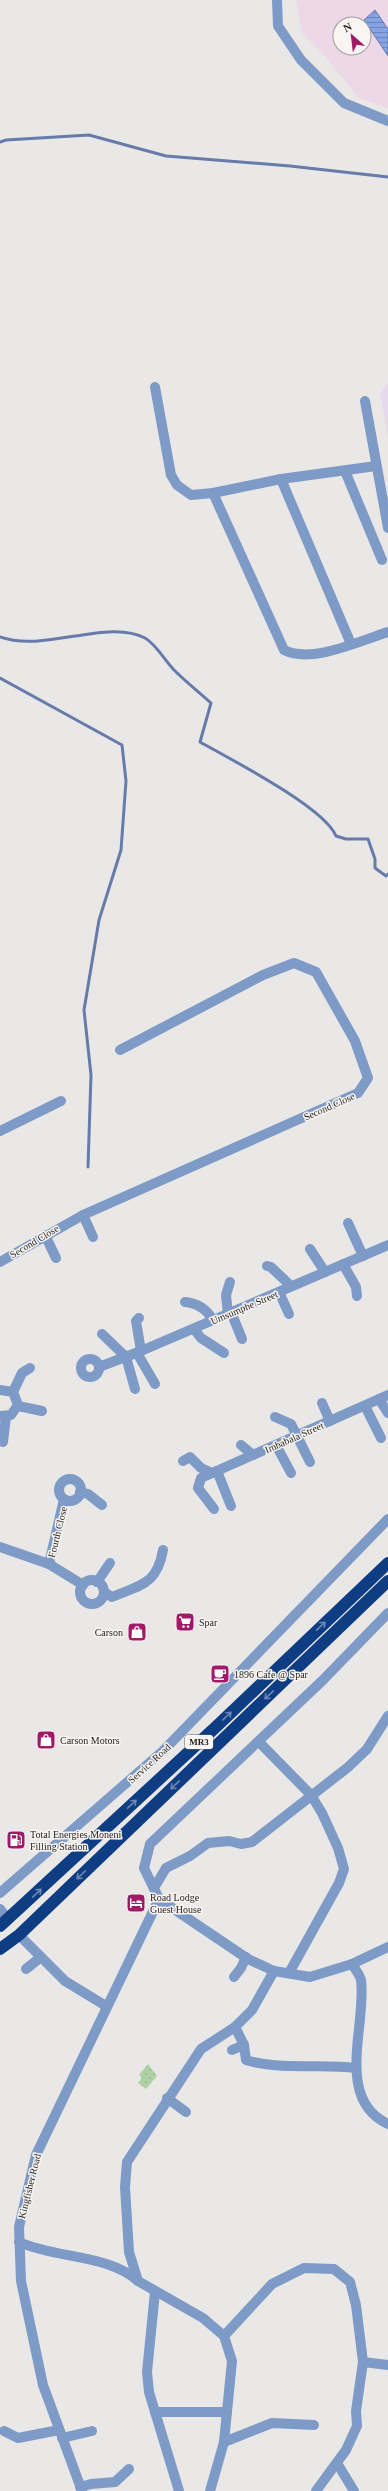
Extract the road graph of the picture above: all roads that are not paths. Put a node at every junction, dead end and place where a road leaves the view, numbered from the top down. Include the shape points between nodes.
1 (277, 0) edge
2 (388, 121) edge
3 (155, 387) dead end
4 (365, 401) dead end
5 (376, 466) junction
6 (345, 471) junction
7 (281, 479) junction
8 (213, 493) junction
9 (388, 528) edge
10 (382, 560) dead end
11 (388, 632) edge
12 (351, 644) junction
13 (120, 1050) dead end
14 (61, 1101) dead end
15 (0, 1131) edge
16 (83, 1215) junction
17 (348, 1223) dead end
18 (45, 1235) junction
19 (93, 1237) dead end
20 (388, 1245) edge
21 (310, 1249) dead end
22 (363, 1256) junction
23 (56, 1258) dead end
24 (0, 1262) edge
25 (343, 1264) junction
26 (267, 1266) dead end
27 (325, 1272) junction
28 (230, 1282) dead end
29 (291, 1286) junction
30 (280, 1292) junction
31 (357, 1296) dead end
32 (185, 1302) dead end
33 (229, 1313) junction
34 (289, 1314) dead end
35 (139, 1318) dead end
36 (213, 1320) junction
37 (194, 1329) junction
38 (102, 1334) dead end
39 (242, 1339) dead end
40 (139, 1352) junction
41 (224, 1353) dead end
42 (126, 1357) junction
43 (99, 1367) dead end
44 (30, 1368) dead end
45 (155, 1384) dead end
46 (135, 1389) dead end
47 (0, 1390) edge
48 (13, 1392) junction
49 (384, 1397) edge
50 (322, 1404) dead end
51 (18, 1406) junction
52 (365, 1406) junction
53 (42, 1411) dead end
54 (388, 1413) edge
55 (3, 1416) edge
56 (275, 1417) dead end
57 (330, 1421) junction
58 (297, 1434) junction
59 (381, 1438) dead end
60 (3, 1442) dead end
61 (241, 1445) dead end
62 (276, 1445) junction
63 (254, 1455) junction
64 (183, 1460) dead end
65 (310, 1462) dead end
66 (214, 1472) junction
67 (291, 1474) dead end
68 (80, 1492) junction
69 (64, 1499) junction
70 (102, 1505) dead end
71 (231, 1506) dead end
72 (214, 1509) dead end
73 (388, 1518) edge
74 (0, 1547) edge
75 (163, 1550) dead end
76 (110, 1563) dead end
77 (388, 1563) edge
78 (49, 1564) junction
79 (388, 1581) edge
80 (97, 1582) junction
81 (83, 1585) junction
82 (104, 1592) junction
83 (388, 1614) edge
84 (388, 1716) edge
85 (258, 1742) junction
86 (311, 1795) junction
87 (154, 1888) junction
88 (0, 1893) edge
89 (159, 1899) junction
90 (0, 1909) edge
91 (4, 1923) edge
92 (19, 1935) junction
93 (388, 1947) edge
94 (0, 1949) edge
95 (246, 1957) junction
96 (41, 1958) junction
97 (352, 1964) junction
98 (26, 1969) dead end
99 (274, 1971) junction
100 (289, 1973) junction
101 (234, 1977) dead end
102 (106, 2006) junction
103 (235, 2027) junction
104 (244, 2045) junction
105 (232, 2050) dead end
106 (356, 2068) junction
107 (167, 2098) junction
108 (186, 2112) dead end
109 (387, 2122) edge
110 (19, 2242) junction
111 (138, 2282) junction
112 (155, 2292) junction
113 (224, 2336) junction
114 (363, 2362) junction
115 (388, 2364) edge
116 (155, 2412) junction
117 (227, 2412) junction
118 (314, 2425) dead end
119 (4, 2431) dead end
120 (92, 2431) dead end
121 (61, 2434) junction
122 (224, 2442) junction
123 (337, 2463) junction
124 (129, 2470) dead end
125 (81, 2489) edge
126 (179, 2491) edge
127 (210, 2491) edge
128 (316, 2491) edge
129 (354, 2491) edge

1 - 2 street via 278,26 301,60 344,103
3 - 8 street via 171,475 177,485 191,495
4 - 5 street
5 - 6 street
5 - 9 street
6 - 7 street
6 - 10 street
7 - 8 street
7 - 12 street
8 - 12 street via 284,650 295,655 319,654
11 - 12 street
13 - 16 street, Second Close via 263,975 294,963 316,972 355,1041 368,1078 358,1093
14 - 15 street
16 - 18 street, Second Close
16 - 19 street
17 - 22 street
18 - 23 street
18 - 24 street, Second Close
20 - 22 street, Umsumphe Street
21 - 27 street
22 - 25 street, Umsumphe Street
25 - 27 street, Umsumphe Street
25 - 31 street via 356,1287
26 - 29 street via 272,1267
27 - 29 street, Umsumphe Street
28 - 33 street via 226,1295
29 - 30 street, Umsumphe Street
30 - 33 street, Umsumphe Street
30 - 34 street
32 - 36 street via 191,1302 208,1312
33 - 36 street, Umsumphe Street
33 - 39 street
35 - 40 street via 136,1321
36 - 37 street, Umsumphe Street
37 - 40 street, Umsumphe Street
37 - 41 street via 201,1338
38 - 42 street
40 - 42 street, Umsumphe Street
40 - 45 street
42 - 43 street, Umsumphe Street
42 - 46 street
44 - 48 street via 22,1373
47 - 48 street
48 - 51 street via 18,1400
49 - 52 street, Imbabala Street
49 - 54 street
50 - 57 street
51 - 53 street
51 - 55 street via 15,1412
52 - 57 street, Imbabala Street
52 - 59 street
55 - 60 street
56 - 58 street via 291,1424
57 - 58 street, Imbabala Street
58 - 62 street, Imbabala Street
58 - 65 street
61 - 63 street
62 - 63 street, Imbabala Street
62 - 67 street
63 - 66 street, Imbabala Street
64 - 66 street via 190,1457 200,1468
66 - 71 street
66 - 72 street, Imbabala Street via 201,1478 198,1488
68 - 69 street via 75,1500
68 - 69 street via 76,1481 66,1480 60,1488 60,1494
68 - 70 street via 88,1494
69 - 78 street, Fourth Close
73 - 88 street, Service Road via 163,1751
74 - 78 street
75 - 82 street via 160,1566 149,1581 112,1597
76 - 80 street
91 -> 77 highway, MR3
78 - 81 street
79 -> 92 highway, MR3
80 - 81 street via 89,1581
80 - 82 street
81 - 82 street via 81,1596 90,1604 101,1601
83 - 85 street
84 - 86 street via 367,1749
85 - 86 street
85 - 87 street via 150,1844 144,1868
86 - 87 street via 252,1842 208,1843 166,1868
86 - 100 street via 338,1848 344,1869 340,1883
87 - 89 street
89 - 95 street
89 - 102 street, Kingfisher Road
90 - 91 street
92 - 94 highway, MR3
92 - 96 street
93 - 97 street
95 - 99 street
95 - 101 street
96 - 98 street
96 - 102 street via 65,1981
97 - 100 street via 310,1977
97 - 106 street via 361,1979
99 - 100 street
99 - 103 street via 252,2010
102 - 110 street, Kingfisher Road via 36,2155 19,2227
103 - 104 street
103 - 107 street via 201,2049
104 - 105 street
104 - 106 street via 246,2060 266,2066 330,2065
106 - 109 street via 358,2084 369,2110
107 - 108 street
107 - 111 street via 127,2162 125,2187 129,2252
110 - 111 street via 55,2254 92,2258 129,2273
110 - 121 street, Kingfisher Road via 21,2281 32,2341 42,2385
111 - 112 street
112 - 113 street via 203,2318
112 - 116 street via 147,2372
113 - 114 street via 272,2284 304,2268 334,2269 350,2282 356,2305
113 - 117 street via 232,2361
114 - 115 street
114 - 123 street via 356,2411 357,2426
116 - 117 street
116 - 126 street
117 - 122 street
118 - 122 street via 272,2423
119 - 121 street via 18,2438
120 - 121 street
121 - 125 street, Kingfisher Road
122 - 127 street
123 - 128 street
123 - 129 street
124 - 125 street via 115,2482 91,2484

